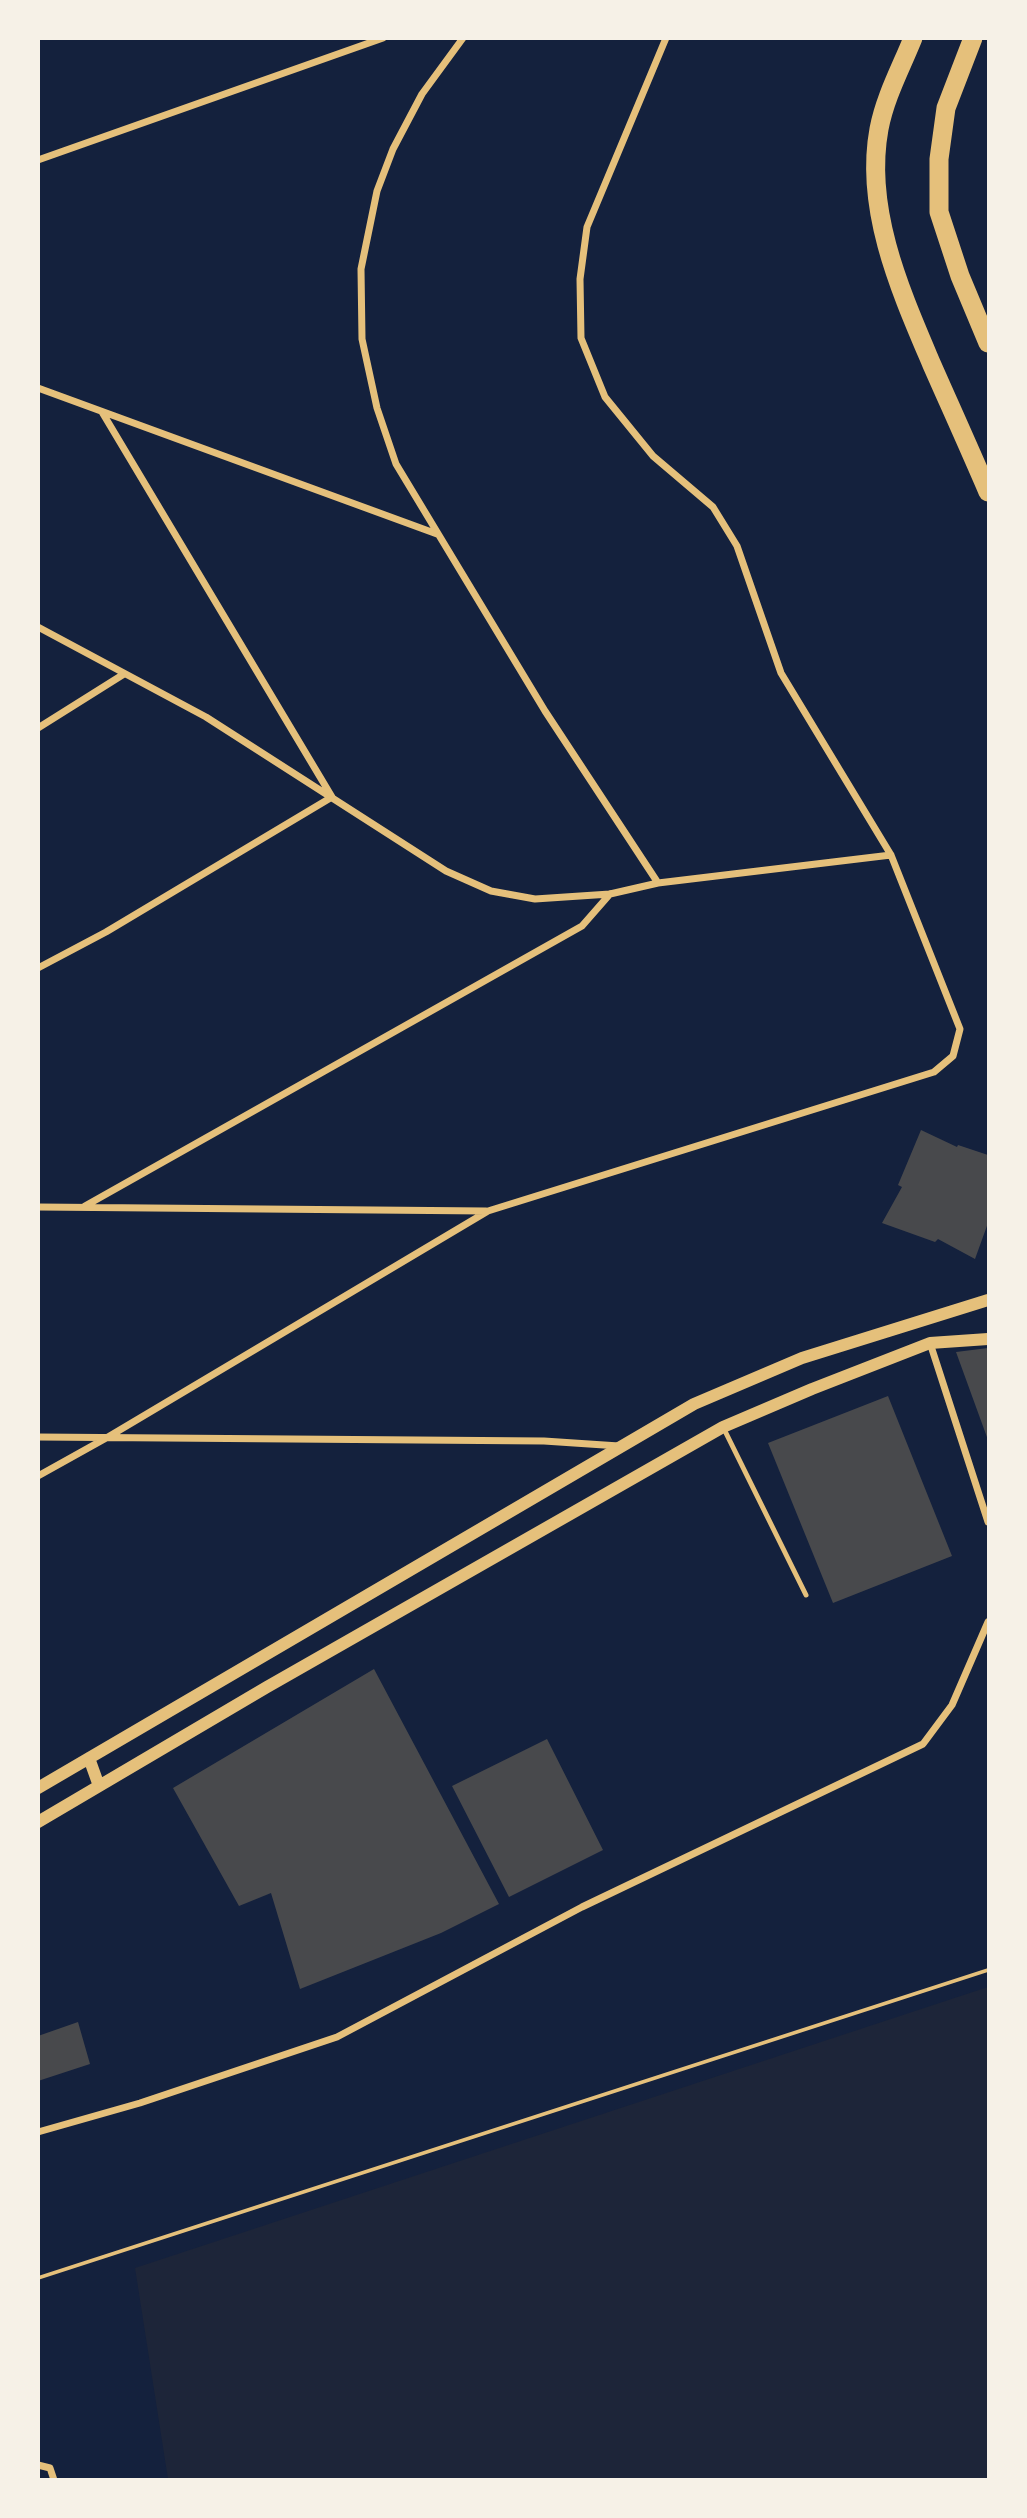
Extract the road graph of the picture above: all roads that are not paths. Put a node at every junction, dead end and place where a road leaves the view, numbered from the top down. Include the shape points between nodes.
1 (383, 38) edge
2 (463, 38) edge
3 (666, 38) edge
4 (913, 38) edge
5 (973, 38) edge
6 (38, 160) edge
7 (989, 343) edge
8 (38, 388) edge
9 (102, 412) junction
10 (989, 492) edge
11 (437, 534) junction
12 (38, 627) edge
13 (124, 674) junction
14 (38, 728) edge
15 (332, 797) junction
16 (891, 855) junction
17 (658, 883) junction
18 (610, 894) junction
19 (38, 968) edge
20 (85, 1206) junction
21 (38, 1207) edge
22 (488, 1210) junction
23 (989, 1300) edge
24 (989, 1339) edge
25 (930, 1343) junction
26 (723, 1427) junction
27 (38, 1437) edge
28 (108, 1437) junction
29 (623, 1446) junction
30 (38, 1476) edge
31 (989, 1522) edge
32 (806, 1595) dead end
33 (989, 1622) edge
34 (89, 1758) junction
35 (99, 1786) junction
36 (38, 1788) edge
37 (38, 1822) edge
38 (38, 2132) edge
39 (38, 2465) edge
40 (54, 2480) edge

1 - 6 street
2 - 11 street via 422,94 393,149 377,191 361,269 362,339 377,408 396,464
3 - 16 street via 587,227 580,279 582,338 605,397 653,456 713,507 737,546 781,673
4 - 10 highway via 879,128 875,167 880,213 909,311
5 - 7 highway via 946,108 939,159 939,212
8 - 9 street
9 - 11 street
9 - 15 street
11 - 17 street
12 - 13 street
13 - 14 street
13 - 15 street via 206,717
15 - 18 street via 446,871 491,891 535,900
15 - 19 street
16 - 17 street
16 - 22 street via 960,1029 953,1056 934,1072
17 - 18 street
18 - 20 street via 582,926
20 - 21 street
20 - 22 street
22 - 28 street
23 - 29 street via 802,1359 694,1404
24 - 25 street
25 - 26 street
25 - 31 street
26 - 32 lane
26 - 35 street
27 - 28 street
28 - 29 street via 544,1441
28 - 30 street
29 - 34 street
33 - 38 street via 952,1705 923,1744 582,1907 337,2038
34 - 35 street
34 - 36 street
35 - 37 street
39 - 40 street via 50,2468

